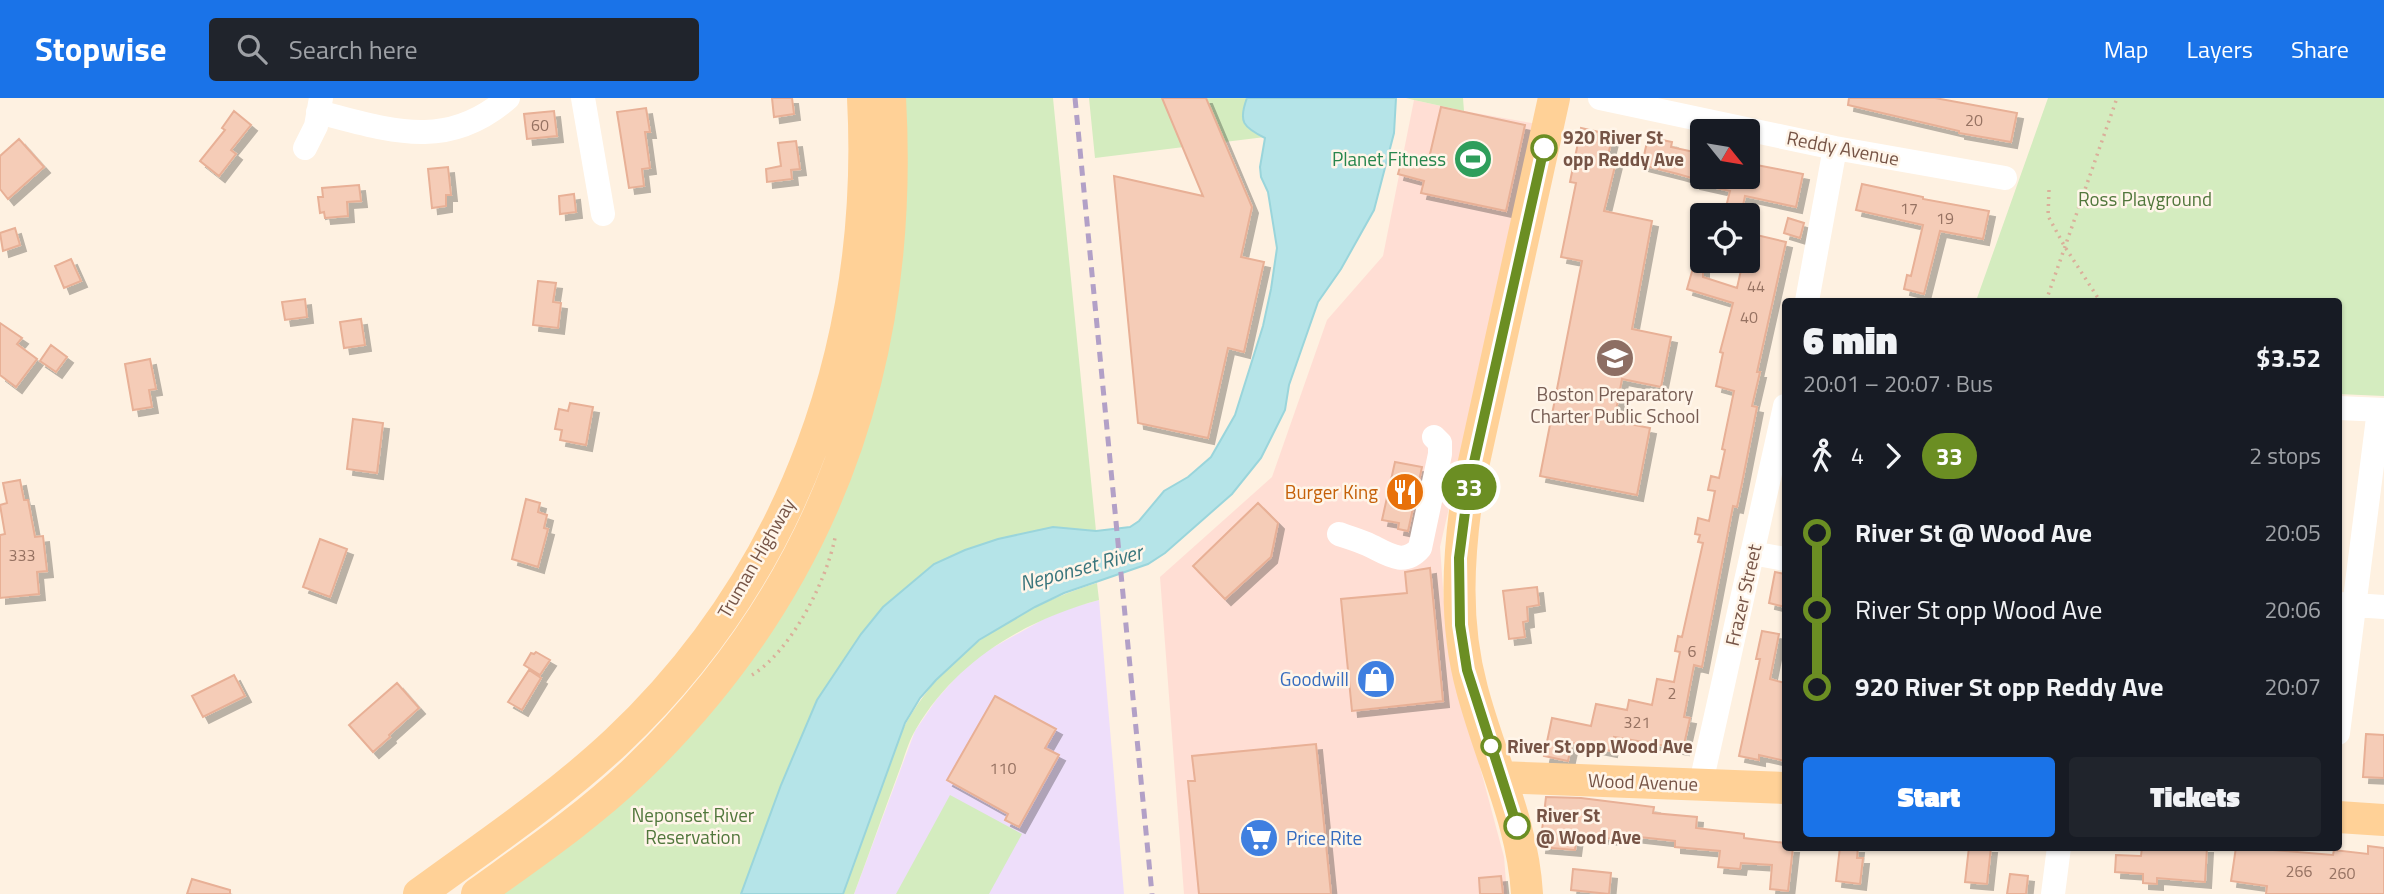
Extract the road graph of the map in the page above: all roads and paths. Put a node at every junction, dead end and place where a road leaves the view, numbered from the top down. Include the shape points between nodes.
1 (508, 98) edge
2 (583, 98) edge
3 (863, 98) edge
4 (890, 98) edge
5 (1554, 98) edge
6 (1600, 98) edge
7 (2117, 98) edge
8 (319, 105) edge
9 (305, 148) dead end
10 (1835, 148) junction
11 (2005, 178) dead end
12 (2049, 190) dead end
13 (603, 214) dead end
14 (2065, 247) junction
15 (1809, 298) edge
16 (2047, 298) edge
17 (2098, 298) edge
18 (2342, 408) edge
19 (2381, 410) edge
20 (1782, 419) edge
21 (1434, 437) dead end
22 (1339, 534) dead end
23 (1752, 553) junction
24 (1782, 558) edge
25 (2346, 604) edge
26 (2384, 607) edge
27 (2342, 668) edge
28 (598, 758) junction
29 (1501, 777) junction
30 (1701, 783) junction
31 (621, 784) junction
32 (1782, 788) edge
33 (2342, 817) edge
34 (2384, 820) edge
35 (2058, 851) edge
36 (419, 894) edge
37 (477, 894) edge
38 (1527, 894) edge
39 (2053, 894) edge

1 - 8 street via 471,123 426,133 379,127
2 - 13 street
3 - 28 main road, Truman Highway via 864,184 855,284 835,379 802,475 757,565 721,620 663,694
4 - 31 main road, Truman Highway via 893,190 884,297 866,385 835,480 794,566 740,651 680,725
5 - 29 main road via 1468,489 1459,558 1460,625 1467,670
6 - 10 street, Reddy Avenue
7 - 14 path
8 - 9 street
10 - 11 street, Reddy Avenue
10 - 15 street
12 - 14 path via 2048,216
14 - 16 path
14 - 17 path
18 - 19 street
19 - 25 street
20 - 23 street, Frazer Street
21 - 22 street via 1440,443 1440,454 1415,554 1395,558
23 - 24 street
23 - 30 street, Frazer Street
25 - 26 street
25 - 27 street
28 - 31 main road
28 - 36 main road, Truman Highway
29 - 30 main road, Wood Avenue
29 - 38 main road via 1517,830
30 - 32 main road, Wood Avenue
31 - 37 main road, Truman Highway
33 - 34 main road
35 - 39 street

